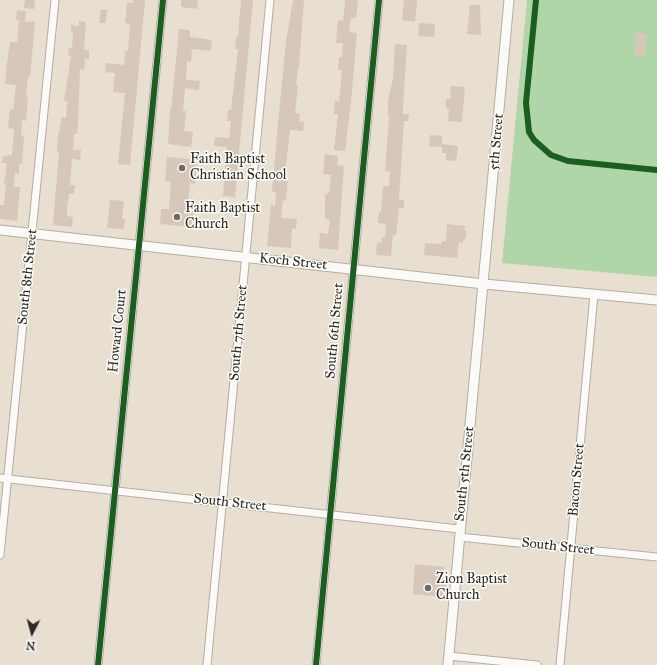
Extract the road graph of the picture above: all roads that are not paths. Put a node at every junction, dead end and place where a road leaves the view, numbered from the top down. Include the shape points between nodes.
1 (54, 0) edge
2 (163, 0) edge
3 (270, 0) edge
4 (379, 0) edge
5 (509, 0) edge
6 (0, 230) edge
7 (33, 234) junction
8 (139, 246) junction
9 (246, 257) junction
10 (353, 269) junction
11 (484, 284) junction
12 (594, 294) junction
13 (657, 300) edge
14 (4, 478) edge
15 (114, 490) junction
16 (222, 502) junction
17 (330, 515) junction
18 (459, 533) junction
19 (570, 548) junction
20 (0, 554) edge
21 (657, 557) edge
22 (449, 661) edge
23 (98, 665) edge
24 (207, 665) edge
25 (316, 665) edge
26 (537, 665) edge
27 (560, 665) edge

1 - 7 street, South 8th Street
2 - 8 street, Howard Court
3 - 9 street, South 7th Street
4 - 10 street, South 6th Street
5 - 11 street, 5th Street
6 - 7 street, Koch Street
7 - 8 street, Koch Street
7 - 14 street, South 8th Street
8 - 9 street, Koch Street
8 - 15 street, Howard Court
9 - 10 street, Koch Street
9 - 16 street, South 7th Street
10 - 11 street, Koch Street
10 - 17 street, South 6th Street
11 - 12 street, Koch Street
11 - 18 street, South 5th Street
12 - 13 street, Koch Street
12 - 19 street, Bacon Street
14 - 15 street, South Street
14 - 20 street, South 8th Street
15 - 16 street, South Street
15 - 23 street, Howard Court
16 - 17 street, South Street
16 - 24 street, South 7th Street
17 - 18 street, South Street
17 - 25 street, South 6th Street
18 - 19 street, South Street
18 - 22 street, South 5th Street
19 - 21 street, South Street
19 - 27 street, Bacon Street
22 - 26 street

